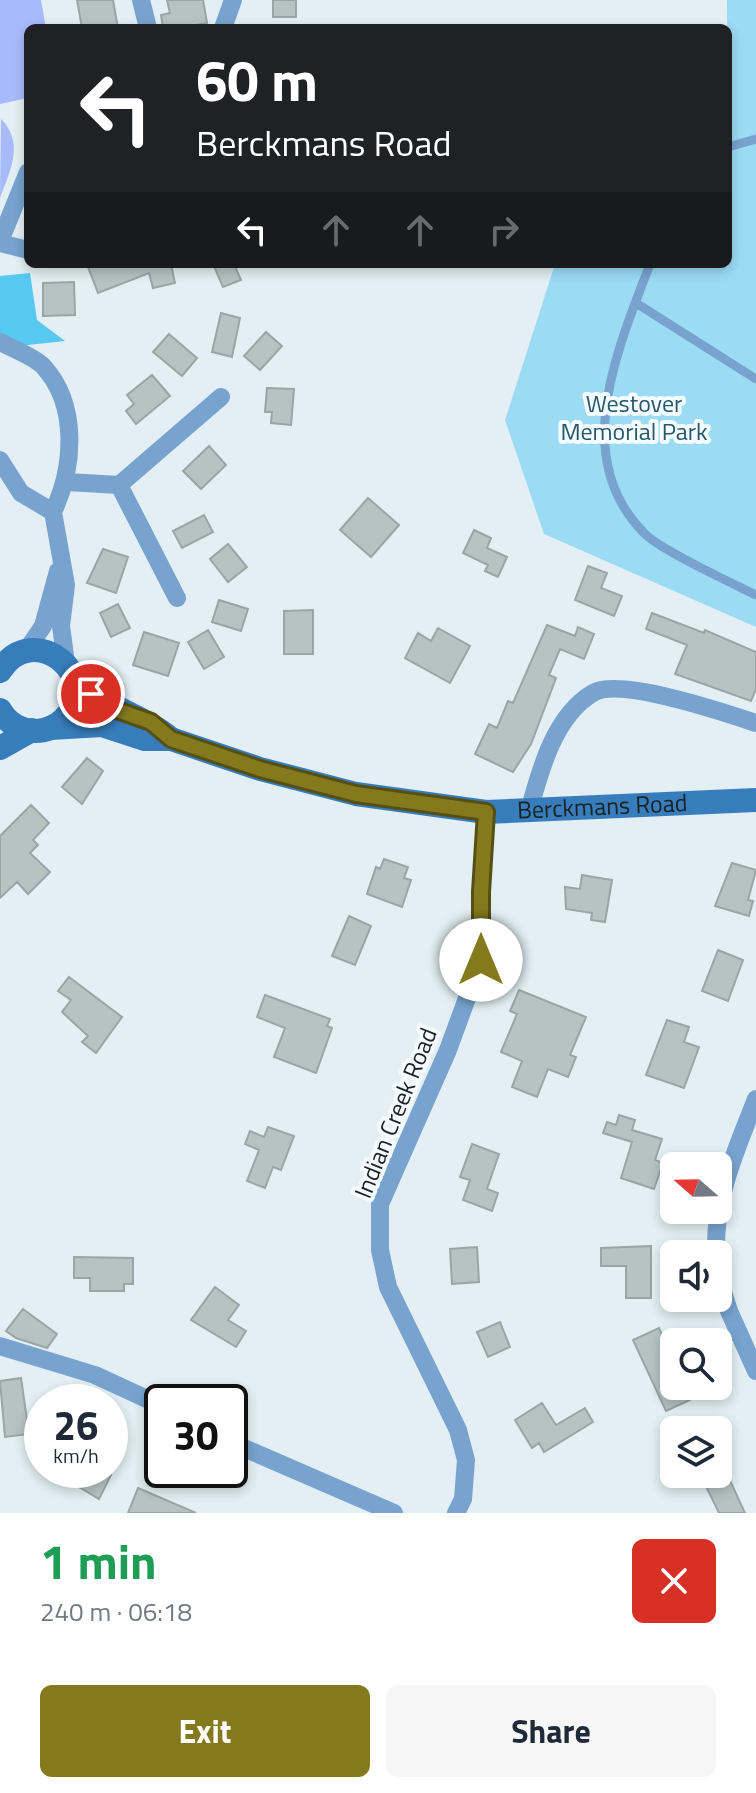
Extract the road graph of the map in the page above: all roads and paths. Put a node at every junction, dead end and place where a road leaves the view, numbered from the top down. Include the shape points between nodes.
1 (141, 0) edge
2 (233, 0) edge
3 (147, 24) edge
4 (224, 24) edge
5 (756, 139) edge
6 (732, 146) edge
7 (24, 182) edge
8 (0, 242) edge
9 (24, 249) edge
10 (649, 268) edge
11 (636, 303) junction
12 (0, 342) edge
13 (756, 379) edge
14 (221, 397) dead end
15 (0, 460) edge
16 (67, 482) junction
17 (119, 485) junction
18 (53, 512) junction
19 (60, 561) junction
20 (756, 595) edge
21 (177, 598) dead end
22 (10, 659) edge
23 (70, 670) junction
24 (0, 710) edge
25 (756, 723) edge
26 (41, 729) junction
27 (171, 739) junction
28 (0, 748) edge
29 (756, 800) edge
30 (529, 811) junction
31 (486, 812) junction
32 (756, 1099) edge
33 (715, 1240) edge
34 (732, 1306) edge
35 (0, 1346) edge
36 (751, 1347) edge
37 (756, 1371) edge
38 (144, 1398) edge
39 (248, 1450) edge
40 (394, 1513) edge
41 (456, 1513) edge

1 - 3 street
2 - 4 street
5 - 6 lane
7 - 8 street
8 - 9 street
10 - 11 lane
11 - 13 lane
11 - 20 lane via 607,399 604,439 610,485 645,535
12 - 16 street via 41,364 61,391 68,422
14 - 17 street
15 - 18 street via 21,493
16 - 17 street
16 - 18 street
17 - 21 street
18 - 19 street
19 - 22 street via 43,626
19 - 23 street via 66,585 61,626
22 - 23 main road via 44,650
23 - 26 main road via 75,700 70,712
23 - 27 main road, Berckmans Road via 106,704 151,722
24 - 26 main road via 13,725
25 - 30 street via 668,697 593,692 565,720 541,764
26 - 27 main road, Berckmans Road via 102,725 145,739
26 - 28 main road
27 - 31 main road, Berckmans Road via 356,794
29 - 30 main road, Berckmans Road
30 - 31 main road, Berckmans Road
31 - 41 street, Indian Creek Road via 481,960 380,1204 380,1250 388,1287 458,1430 466,1460 463,1499
32 - 33 street via 725,1179
34 - 36 street
35 - 38 street via 95,1375
36 - 37 street
39 - 40 street

